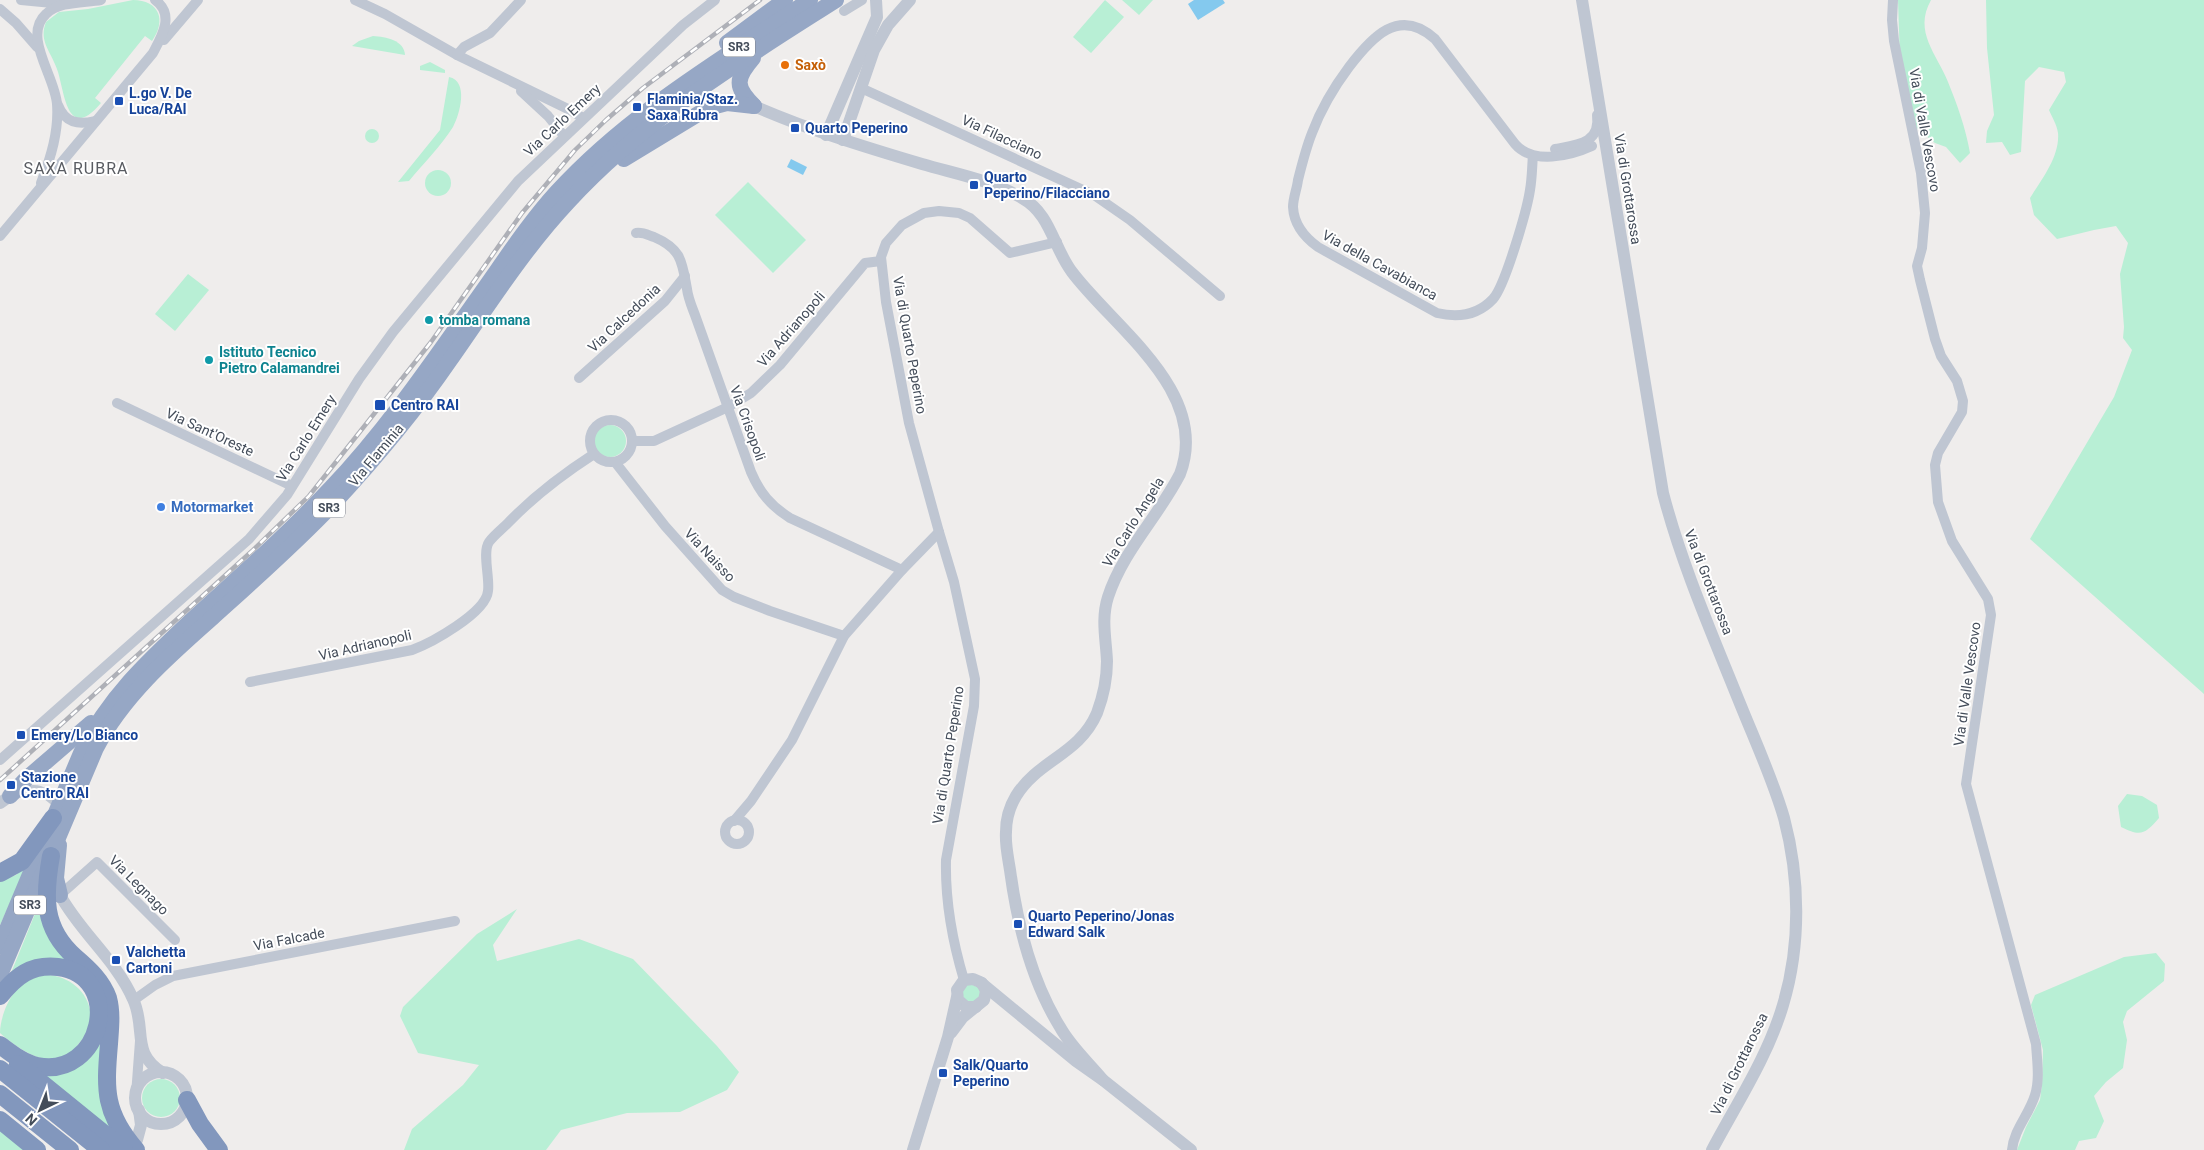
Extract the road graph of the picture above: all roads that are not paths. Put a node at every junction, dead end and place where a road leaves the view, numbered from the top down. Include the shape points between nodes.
1 (21, 0) edge
2 (101, 0) edge
3 (155, 0) edge
4 (198, 0) edge
5 (521, 0) edge
6 (715, 0) edge
7 (785, 0) edge
8 (810, 0) edge
9 (862, 0) edge
10 (910, 0) edge
11 (1582, 0) edge
12 (1893, 0) edge
13 (359, 1) edge
14 (877, 2) edge
15 (66, 4) junction
16 (840, 6) edge
17 (0, 9) edge
18 (762, 48) junction
19 (39, 50) junction
20 (154, 53) junction
21 (457, 55) junction
22 (500, 77) junction
23 (1595, 77) junction
24 (861, 88) junction
25 (668, 95) junction
26 (57, 104) junction
27 (754, 106) junction
28 (583, 118) junction
29 (95, 121) junction
30 (826, 135) junction
31 (564, 136) junction
32 (843, 140) junction
33 (1580, 144) junction
34 (1606, 144) junction
35 (1592, 146) junction
36 (1533, 155) junction
37 (36, 193) junction
38 (570, 200) junction
39 (636, 233) dead end
40 (0, 236) edge
41 (1057, 242) junction
42 (880, 261) junction
43 (684, 276) junction
44 (1220, 296) dead end
45 (579, 378) dead end
46 (117, 403) dead end
47 (728, 407) junction
48 (632, 441) junction
49 (594, 454) junction
50 (615, 462) junction
51 (292, 486) junction
52 (938, 532) junction
53 (902, 570) junction
54 (844, 636) junction
55 (250, 682) dead end
56 (108, 706) junction
57 (0, 760) edge
58 (5, 799) edge
59 (56, 811) junction
60 (737, 821) dead end
61 (60, 835) junction
62 (51, 856) junction
63 (0, 873) edge
64 (60, 895) junction
65 (455, 921) dead end
66 (175, 940) dead end
67 (0, 946) edge
68 (0, 976) edge
69 (964, 980) junction
70 (982, 983) junction
71 (1044, 995) junction
72 (0, 996) edge
73 (957, 997) junction
74 (134, 1000) junction
75 (979, 1006) junction
76 (1010, 1006) junction
77 (1054, 1015) junction
78 (1035, 1026) junction
79 (948, 1037) junction
80 (1047, 1037) junction
81 (140, 1038) junction
82 (0, 1047) edge
83 (0, 1069) edge
84 (163, 1073) junction
85 (1103, 1080) junction
86 (0, 1094) edge
87 (136, 1095) junction
88 (187, 1100) junction
89 (139, 1110) junction
90 (0, 1120) edge
91 (159, 1123) junction
92 (37, 1150) edge
93 (70, 1150) edge
94 (101, 1150) edge
95 (124, 1150) edge
96 (136, 1150) edge
97 (219, 1150) edge
98 (913, 1150) edge
99 (1191, 1150) edge
100 (1712, 1150) edge
101 (2012, 1150) edge

1 - 15 street
2 - 15 street
3 - 20 street via 166,16 165,32
4 - 20 street
5 - 21 street via 490,33 464,47
6 - 28 street, Via Carlo Emery via 683,25
7 - 25 highway via 718,50
8 - 25 highway, Via Flaminia / SR3
9 - 16 street
10 - 24 street via 893,18 878,42
11 - 23 street, Via di Grottarossa
12 - 101 street, Via di Valle Vescovo via 1894,41 1922,172 1925,213 1918,266 1920,280 1941,356 1957,381 1963,401 1962,412 1938,453 1935,465 1938,502 1952,541 1988,599 1991,615 1966,784 2036,1044 2038,1072 2035,1097 2016,1132
13 - 21 street
14 - 30 street via 874,26
15 - 19 street via 47,12 39,22 36,32
16 - 18 highway, Via Flaminia / SR3
17 - 19 street via 16,22
18 - 27 highway via 746,66 739,82 742,93
18 - 38 highway, Via Flaminia / SR3 via 654,123
19 - 26 street via 55,87
20 - 29 street
21 - 22 street
22 - 28 street
22 - 31 street via 535,103
23 - 33 street via 1593,90 1597,128 1590,139
23 - 34 street, Via di Grottarossa
24 - 32 street
24 - 44 street, Via Filacciano via 1094,195 1130,220
25 - 56 highway, Via Flaminia / SR3 via 609,141 543,208 411,393 333,486 148,661
26 - 29 street via 62,114 73,123
26 - 37 street via 56,134 49,163
27 - 30 street
27 - 38 highway via 726,103 702,111 611,168
28 - 31 street, Via Carlo Emery
29 - 37 street
30 - 32 street
31 - 51 street, Via Carlo Emery via 518,181 412,308 359,379
32 - 41 street via 978,178 1021,197 1040,211
33 - 35 street
33 - 36 street via 1543,150
34 - 35 street
34 - 100 street, Via di Grottarossa via 1659,473 1669,516 1694,590 1778,799 1794,876 1795,936 1783,1004 1765,1051
35 - 36 street via 1544,157
36 - 36 street, Via della Cavabianca via 1530,190 1500,290 1485,306 1460,316 1437,313 1318,247 1306,237 1296,221 1294,202 1303,161 1328,98 1370,40 1395,26 1420,28 1435,39 1515,144 1526,154
37 - 40 street
38 - 61 highway, Via Flaminia / SR3 via 530,246 437,379 376,457 309,528 170,656 127,702 96,748
39 - 43 street, Via Crisopoli via 644,233 673,247 681,260
41 - 42 street, Via di Quarto Peperino via 1010,253 970,218 950,212 932,212 916,216 896,231 883,248
41 - 71 street, Via Carlo Angela via 1071,271 1133,339 1169,386 1183,415 1187,445 1174,487 1133,544 1108,597 1104,611 1105,684 1094,719 1070,749 1032,776 1015,798 1010,811 1006,832 1011,881 1026,949
42 - 47 street, Via Adrianopoli via 865,262 780,365 751,394
42 - 52 street, Via di Quarto Peperino via 909,423
43 - 45 street, Via Calcedonia via 665,301
43 - 47 street, Via Crisopoli
46 - 51 street, Via Sant'Oreste
47 - 48 street, Via Adrianopoli via 654,441
47 - 53 street, Via Crisopoli via 755,482 771,504 790,518
48 - 49 street via 624,424 613,420 601,422 590,436
48 - 50 street via 627,454
49 - 50 street
49 - 55 street, Via Adrianopoli via 566,471 490,541 486,552 487,597 466,620 412,650
50 - 54 street, Via Naisso via 665,526 722,590 761,608
51 - 57 street, Via Carlo Emery via 248,539
52 - 53 street
52 - 69 street, Via di Quarto Peperino via 954,582 975,679 974,706 946,869 949,920
53 - 54 street
54 - 60 street via 792,740
56 - 58 highway
56 - 59 highway, Via Flaminia / SR3 via 80,753
58 - 59 street via 37,789
59 - 63 highway via 22,861
59 - 67 highway, Via Flaminia / SR3
61 - 62 highway, Via Flaminia / SR3
61 - 64 highway via 56,878
62 - 68 highway, Via Flaminia / SR3
62 - 96 highway via 46,892 50,919 63,944 97,977 108,998 111,1024 108,1103 117,1124
64 - 66 street, Via Legnago via 97,862
64 - 74 street
65 - 74 street, Via Falcade via 173,976
69 - 70 street
69 - 73 street via 958,988
70 - 75 street via 986,993
70 - 76 street
71 - 77 street
71 - 78 street via 1043,1013
72 - 82 highway via 25,972 46,966 63,968 90,986 97,998 99,1012 97,1029 89,1045 65,1063 37,1066
73 - 75 street via 964,1006
73 - 79 street
74 - 81 street
75 - 76 street via 992,1002
75 - 79 street via 958,1022
76 - 78 street
77 - 80 street
77 - 85 street via 1065,1036
78 - 80 street
79 - 98 street
80 - 85 street
81 - 84 street via 146,1060
81 - 87 street
82 - 95 highway
83 - 94 highway
84 - 87 street via 146,1077
84 - 88 street via 179,1080
85 - 99 street
86 - 93 highway
87 - 89 street
88 - 91 street via 178,1117
88 - 97 highway
89 - 91 street via 147,1119
89 - 91 street via 141,1125 137,1140
90 - 92 highway

